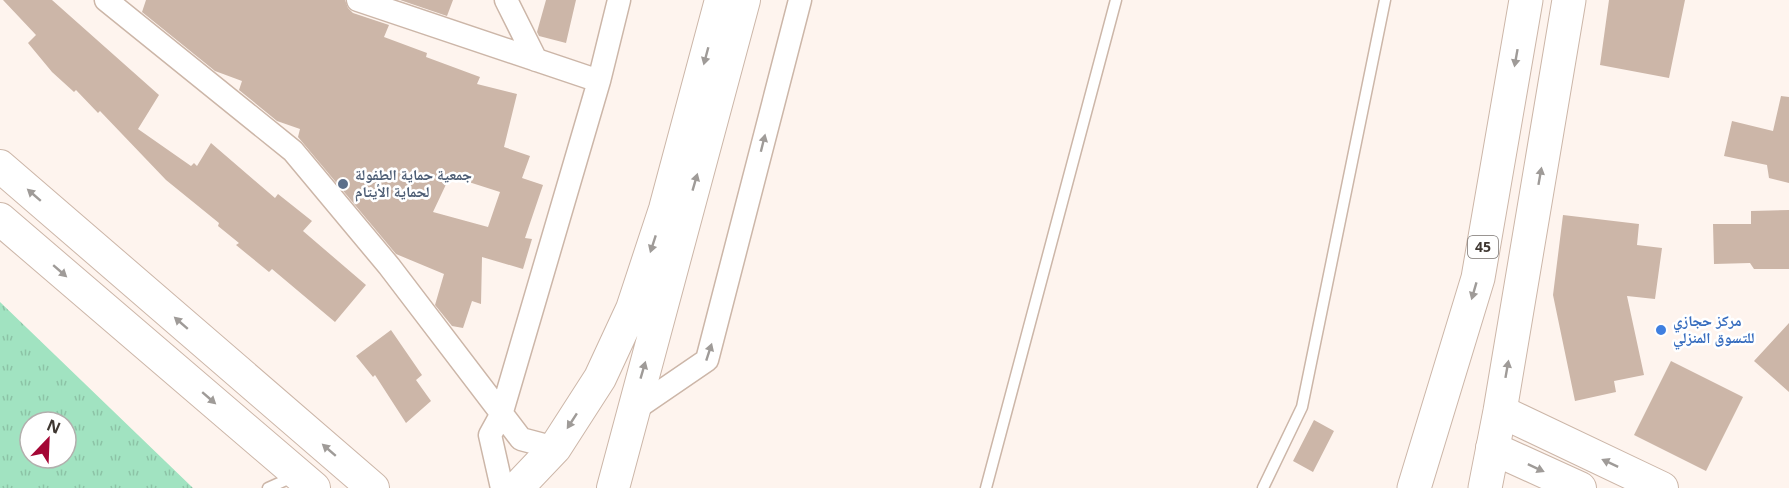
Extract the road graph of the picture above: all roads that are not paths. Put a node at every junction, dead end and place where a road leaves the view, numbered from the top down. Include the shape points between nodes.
1 (106, 0) edge
2 (358, 0) edge
3 (506, 0) edge
4 (619, 0) edge
5 (721, 0) edge
6 (744, 0) edge
7 (800, 0) edge
8 (1116, 0) edge
9 (1384, 0) edge
10 (1526, 0) edge
11 (1569, 0) edge
12 (536, 60) junction
13 (599, 81) junction
14 (0, 166) edge
15 (0, 219) edge
16 (1500, 411) junction
17 (631, 412) junction
18 (501, 415) junction
19 (555, 448) junction
20 (1492, 448) junction
21 (306, 481) edge
22 (268, 488) edge
23 (374, 488) edge
24 (502, 488) edge
25 (516, 488) edge
26 (613, 488) edge
27 (986, 488) edge
28 (1263, 488) edge
29 (1414, 488) edge
30 (1485, 488) edge
31 (1580, 488) edge
32 (1662, 488) edge

1 - 18 street via 293,151 389,266
2 - 12 street
3 - 12 street
4 - 13 street
5 -> 19 main road via 665,209 632,309 600,378
17 -> 6 main road
17 -> 7 street via 707,360
8 - 27 lane
9 - 28 lane via 1302,407
10 -> 29 highway, 45 via 1478,278
16 -> 11 highway
12 - 13 street
13 - 18 street
23 -> 14 main road
15 -> 21 main road
16 - 20 highway
32 -> 16 main road
17 - 26 main road
18 - 19 street via 521,439
18 - 24 street via 490,435
19 - 25 main road
20 - 30 highway
20 -> 31 main road
21 - 22 lane

